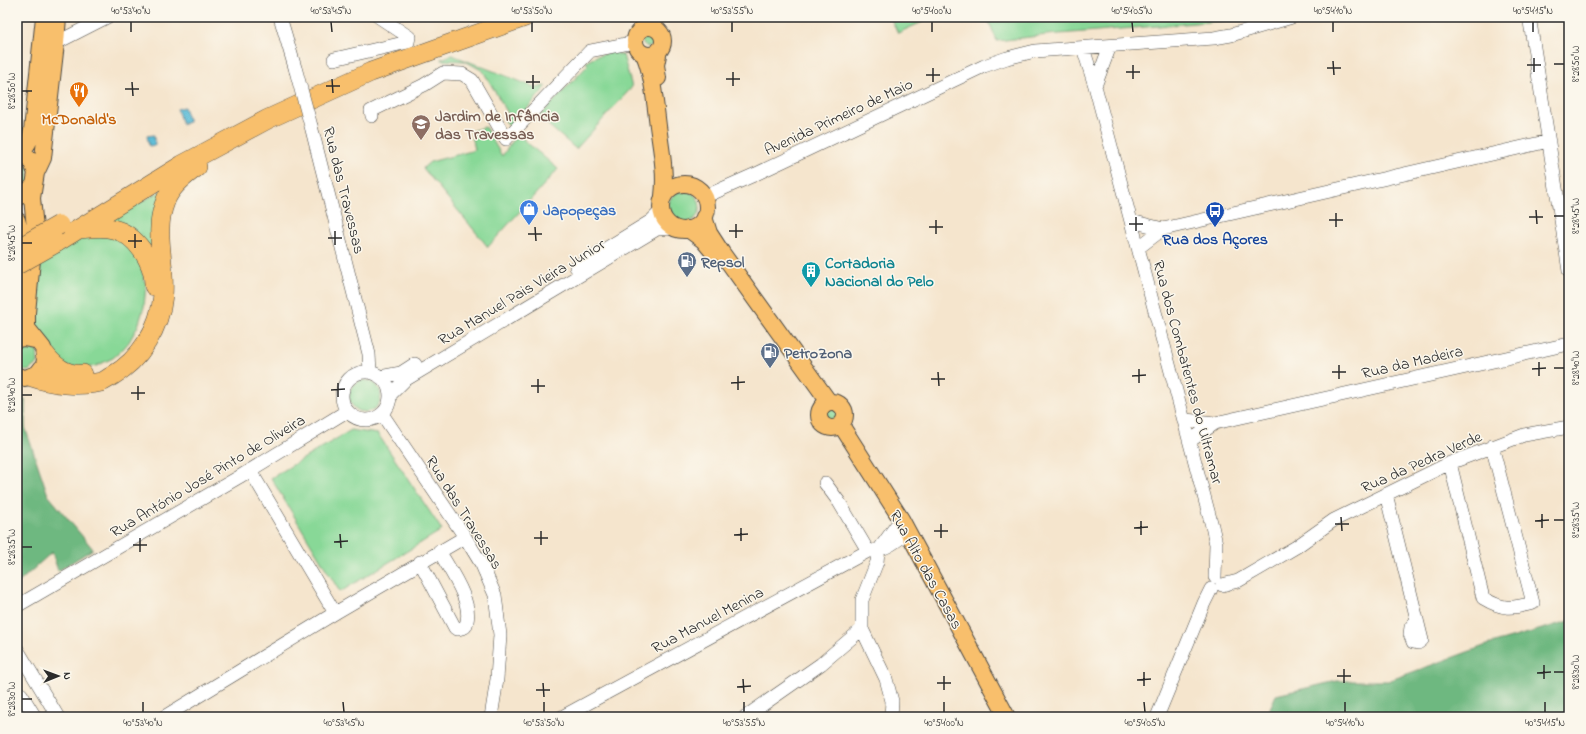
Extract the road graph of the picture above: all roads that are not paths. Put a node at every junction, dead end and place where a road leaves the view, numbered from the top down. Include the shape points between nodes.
1 (44, 17) edge
2 (58, 17) edge
3 (107, 17) edge
4 (280, 17) edge
5 (379, 17) edge
6 (506, 17) edge
7 (525, 17) edge
8 (1292, 17) edge
9 (1532, 17) edge
10 (646, 22) edge
11 (56, 43) junction
12 (1110, 46) junction
13 (1082, 48) junction
14 (646, 49) junction
15 (334, 59) dead end
16 (1095, 86) junction
17 (291, 110) junction
18 (372, 116) dead end
19 (1549, 141) junction
20 (17, 152) edge
21 (35, 179) junction
22 (688, 184) junction
23 (17, 197) edge
24 (704, 197) junction
25 (662, 203) junction
26 (704, 217) junction
27 (17, 220) edge
28 (1131, 221) junction
29 (681, 229) junction
30 (1163, 229) junction
31 (78, 230) junction
32 (57, 234) junction
33 (1138, 248) junction
34 (17, 249) edge
35 (17, 265) edge
36 (1569, 271) edge
37 (17, 282) edge
38 (17, 339) edge
39 (1569, 344) edge
40 (40, 347) junction
41 (375, 374) junction
42 (21, 377) edge
43 (390, 395) junction
44 (825, 404) junction
45 (347, 410) junction
46 (382, 414) junction
47 (1185, 420) junction
48 (1215, 423) junction
49 (1569, 427) edge
50 (1190, 441) junction
51 (1492, 446) junction
52 (1450, 463) junction
53 (250, 470) junction
54 (825, 484) dead end
55 (1386, 494) junction
56 (904, 526) junction
57 (465, 537) junction
58 (439, 551) junction
59 (873, 551) junction
60 (420, 562) junction
61 (1216, 583) junction
62 (17, 606) edge
63 (335, 613) junction
64 (1416, 621) dead end
65 (862, 629) junction
66 (17, 649) edge
67 (37, 683) junction
68 (19, 695) edge
69 (35, 717) edge
70 (58, 717) edge
71 (164, 717) edge
72 (491, 717) edge
73 (562, 717) edge
74 (746, 717) edge
75 (891, 717) edge
76 (1007, 717) edge
77 (1157, 717) edge

1 - 20 main road via 30,141 25,148
2 - 11 main road
3 - 11 street
4 - 41 street, Rua das Travessas, bridge
5 - 15 street via 409,37 408,42
6 - 32 highway via 364,68 271,106 223,130
7 - 17 highway via 371,72
8 - 12 street, Avenida Primeiro de Maio via 1214,38
9 - 19 street via 1530,22
10 - 14 main road via 635,38
10 - 14 main road via 661,34 662,42
11 - 21 main road via 43,158
12 - 13 street, Avenida Primeiro de Maio
12 - 16 street
13 - 16 street, Rua dos Combatentes do Ultramar
13 - 24 street, Avenida Primeiro de Maio via 1035,52 984,66
14 - 18 street via 590,51 506,139 472,80 462,74 443,73 371,111
14 - 22 main road via 656,65 671,156 676,172
14 - 25 main road via 665,180
16 - 28 street, Rua dos Combatentes do Ultramar
17 - 31 highway via 182,165
17 - 42 highway via 195,169 170,191 160,223 164,296 156,327 143,349 122,371 102,382 80,384
19 - 30 street
19 - 36 street
20 - 21 main road via 31,161
21 - 23 main road via 25,194
21 - 40 main road via 32,198 35,228 27,328
22 - 24 main road via 695,187
22 - 25 main road via 675,185 668,190
24 - 26 main road
25 - 29 main road via 664,218
25 - 41 street, Rua Manuel Pais Vieira Junior via 651,221 401,373
26 - 29 main road via 700,223
26 - 44 main road via 709,233
27 - 37 main road via 21,234
28 - 30 street
28 - 33 street, Rua dos Combatentes do Ultramar
29 - 43 street, Rua Manuel Pais Vieira Junior via 657,229 406,380
29 - 44 main road via 703,240 817,398
30 - 33 street
31 - 32 highway
31 - 40 highway via 97,227 114,229 130,237 141,248 150,263 154,280 147,323 136,343 115,363 98,371 80,375 60,370
32 - 34 highway, bridge
32 - 35 highway, bridge
33 - 47 street, Rua dos Combatentes do Ultramar
38 - 40 main road via 24,338
39 - 48 street, Rua da Madeira
40 - 42 main road via 44,365 37,374
41 - 43 street, Rua das Travessas via 388,386
41 - 45 street via 357,374 346,383 342,397
43 - 46 street via 389,403
44 - 56 main road, Rua Alto das Casas via 819,415 822,423 833,428 841,424
45 - 46 street via 355,418 366,420
45 - 53 street, Rua António José Pinto de Oliveira
46 - 57 street, Rua das Travessas
47 - 48 street, Rua da Madeira
47 - 50 street, Rua dos Combatentes do Ultramar
48 - 50 street, Rua da Madeira
49 - 51 street, Rua da Pedra Verde via 1524,435
50 - 61 street, Rua dos Combatentes do Ultramar via 1216,544
51 - 52 street, Rua da Pedra Verde
51 - 52 street via 1533,603 1514,608 1494,605 1483,598
52 - 55 street, Rua da Pedra Verde
53 - 62 street, Rua António José Pinto de Oliveira
53 - 63 street
54 - 59 street
55 - 61 street, Rua da Pedra Verde via 1334,520 1296,547 1238,581
55 - 64 street
56 - 59 street
56 - 76 main road, Rua Alto das Casas
57 - 58 street
57 - 72 street, Rua das Travessas via 482,565 495,595 500,635
58 - 60 street
58 - 60 street via 461,588 467,614 465,627 455,628
59 - 65 street via 877,562 862,600
59 - 73 street, Rua Manuel Menina
60 - 63 street
61 - 77 street via 1204,603
63 - 71 street
65 - 74 street via 821,664
65 - 75 street via 886,679 892,701
66 - 67 street
67 - 68 street
67 - 70 street
68 - 69 street

